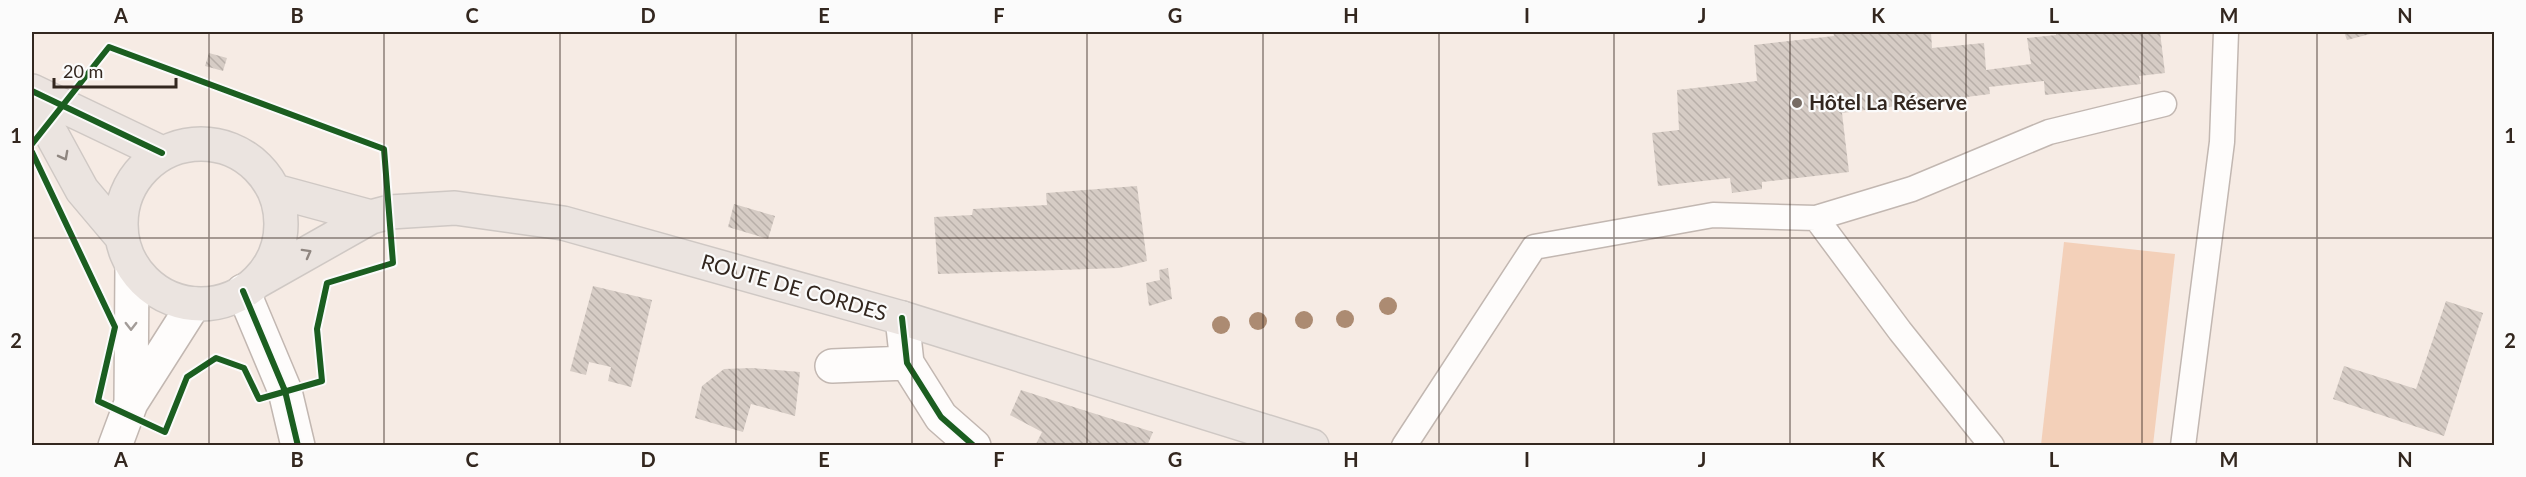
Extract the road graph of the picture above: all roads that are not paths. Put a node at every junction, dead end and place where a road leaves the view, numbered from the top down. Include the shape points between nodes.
1 (2226, 32) edge
2 (32, 91) edge
3 (2164, 104) dead end
4 (32, 108) edge
5 (162, 153) junction
6 (275, 191) junction
7 (371, 217) junction
8 (1816, 218) junction
9 (120, 235) junction
10 (132, 267) junction
11 (250, 286) junction
12 (194, 304) junction
13 (902, 318) junction
14 (907, 363) junction
15 (832, 366) dead end
16 (129, 409) junction
17 (116, 446) edge
18 (298, 446) edge
19 (975, 446) edge
20 (1312, 446) edge
21 (1404, 446) edge
22 (1992, 446) edge
23 (2183, 446) edge

1 - 23 lane via 2222,142
2 - 5 main road
3 - 8 lane via 2049,132 1912,189
4 -> 9 main road via 52,135 82,190
5 - 6 main road via 187,144 214,144 239,153 261,169
5 - 9 main road via 126,192
6 - 7 main road, ROUTE DE CORDES
6 - 11 main road via 281,218 279,243 269,267
11 -> 7 main road, ROUTE DE CORDES
7 - 13 main road, ROUTE DE CORDES via 455,208 563,223
8 - 21 lane via 1713,215 1534,247
8 - 22 lane
9 - 10 main road
10 - 12 main road via 150,287
10 -> 16 street
11 - 12 main road via 235,297
11 - 18 street via 285,391
12 - 16 street
13 - 14 street
13 - 20 main road, ROUTE DE CORDES
14 - 15 street
14 - 19 street via 941,417
16 - 17 street

